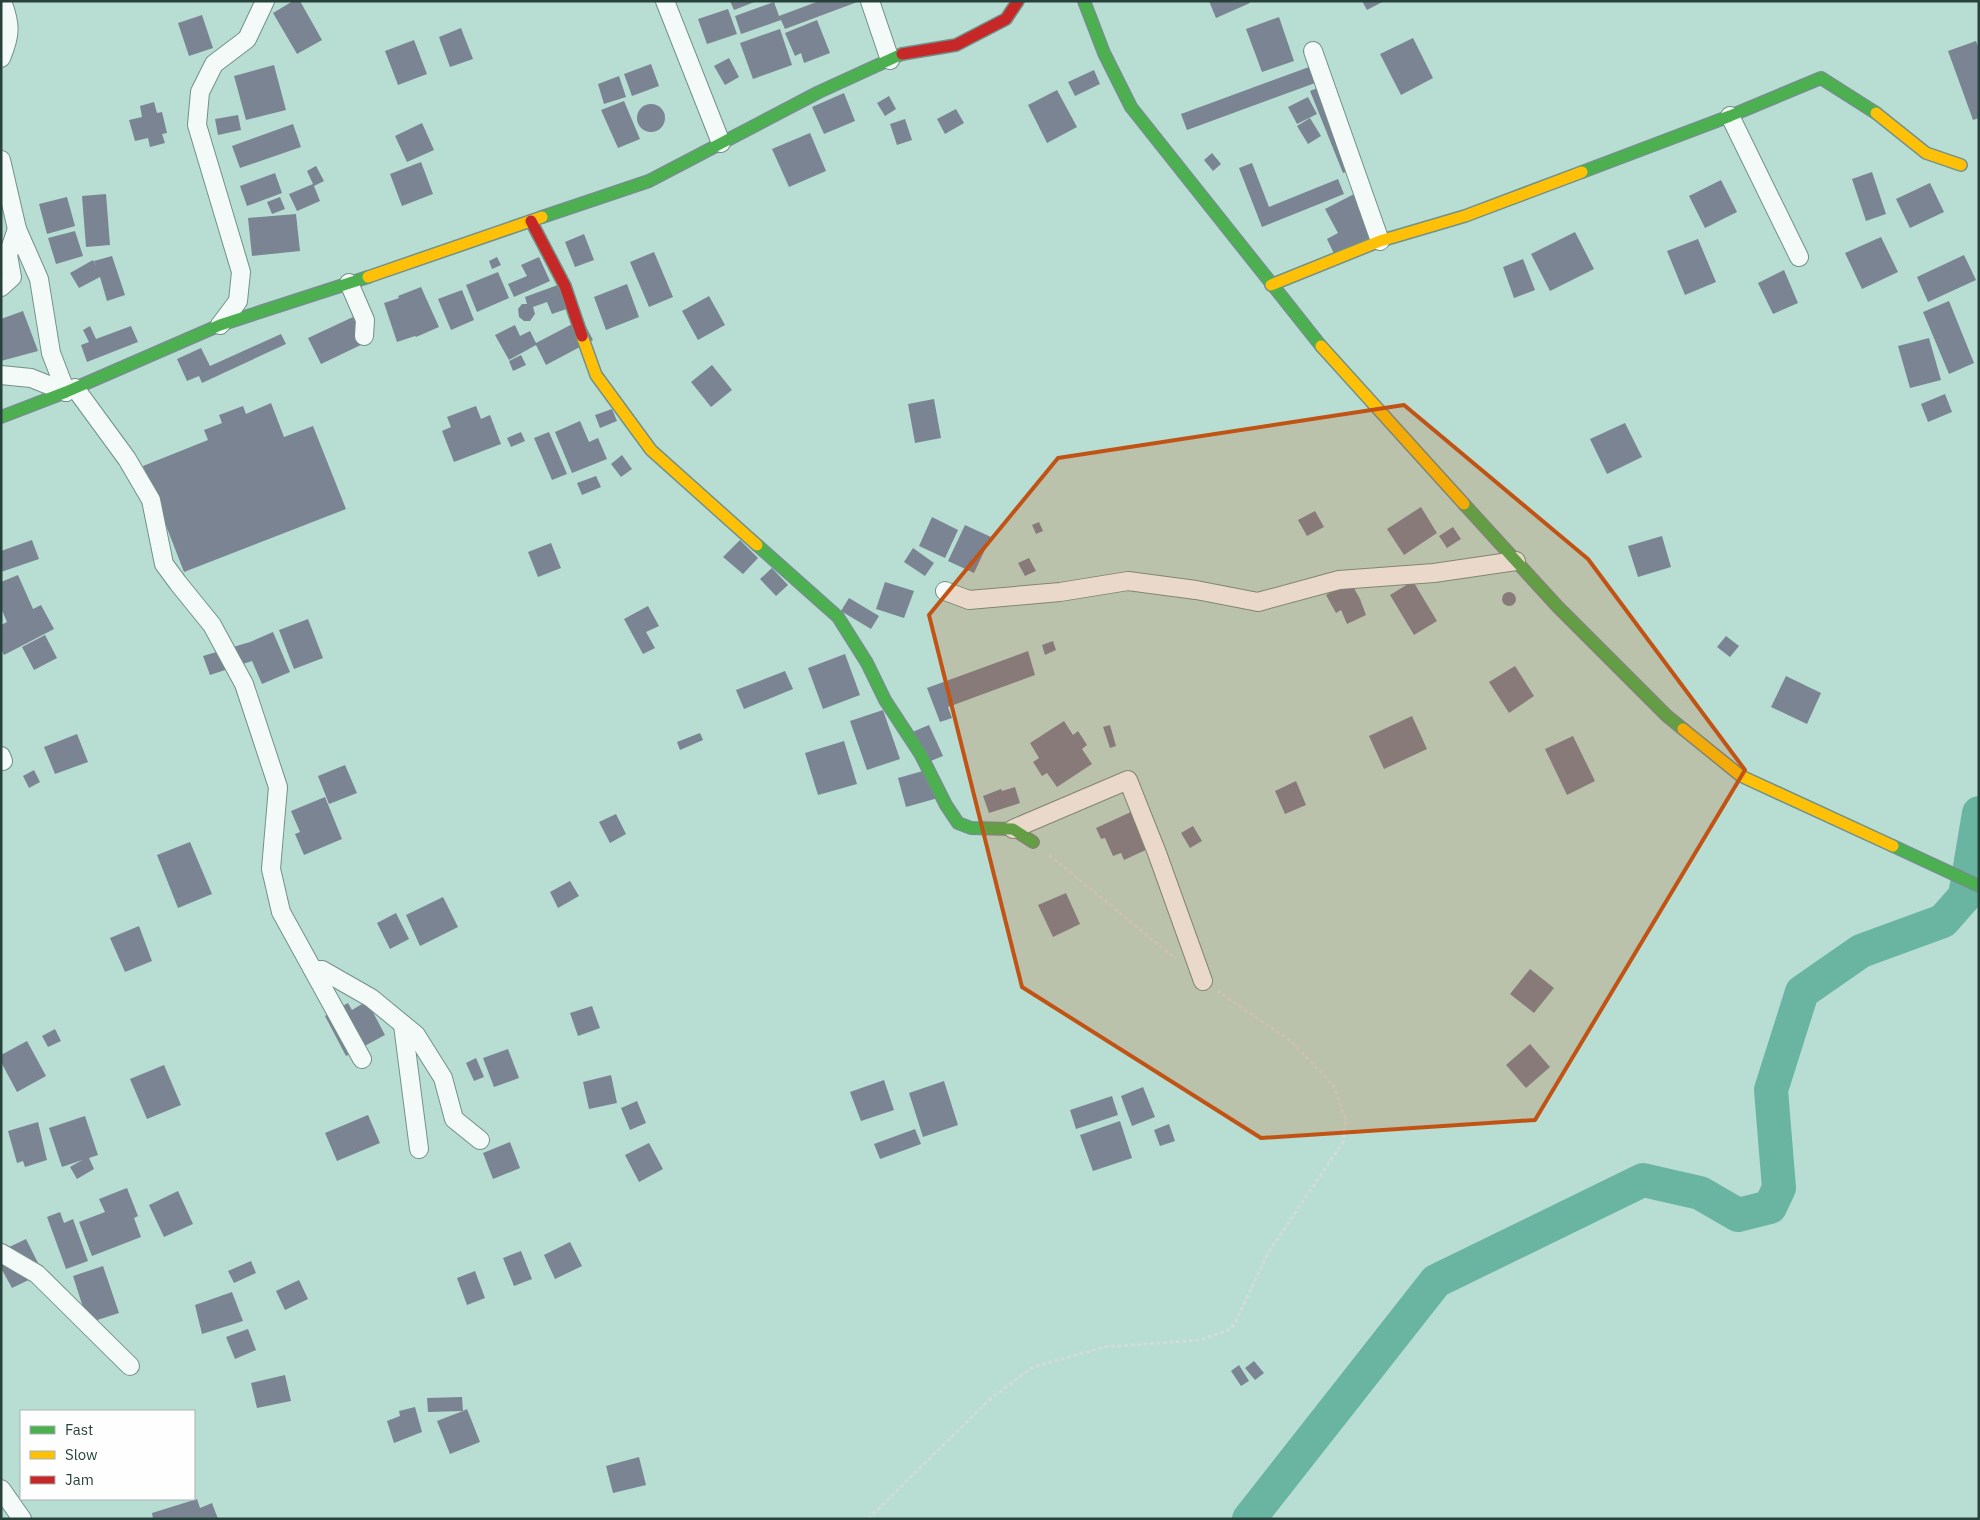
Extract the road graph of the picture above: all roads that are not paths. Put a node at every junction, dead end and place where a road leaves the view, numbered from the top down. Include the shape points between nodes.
1 (2, 1) edge
2 (265, 1) edge
3 (665, 1) edge
4 (870, 1) edge
5 (1018, 1) edge
6 (1084, 1) edge
7 (1313, 51) dead end
8 (1, 58) edge
9 (890, 60) junction
10 (1730, 116) junction
11 (721, 143) junction
12 (1, 160) edge
13 (1961, 165) dead end
14 (530, 221) junction
15 (18, 229) junction
16 (1380, 241) junction
17 (1799, 257) dead end
18 (349, 283) junction
19 (1271, 284) junction
20 (1, 288) edge
21 (220, 325) junction
22 (364, 336) dead end
23 (1, 375) edge
24 (70, 390) junction
25 (1, 417) edge
26 (1516, 561) junction
27 (945, 591) dead end
28 (1013, 829) junction
29 (1033, 842) road end
30 (1979, 886) edge
31 (313, 970) junction
32 (1203, 981) road end
33 (403, 1025) junction
34 (362, 1059) dead end
35 (480, 1140) dead end
36 (419, 1148) dead end
37 (1, 1253) edge
38 (130, 1366) dead end
39 (1, 1489) edge
40 (22, 1519) edge

1 - 8 street via 9,22 8,43
2 - 21 street via 247,39 214,64 200,92 197,125 241,272 238,301
3 - 11 street
4 - 9 street
5 - 9 street via 1006,18 956,45 905,53
6 - 19 street via 1130,107
7 - 16 street
9 - 11 street via 819,92
10 - 13 street via 1821,78 1870,108 1926,153
10 - 16 street via 1465,216
10 - 17 street
11 - 14 street via 649,181
12 - 15 street
14 - 18 street
14 - 28 street via 565,286 596,375 651,450 838,618 958,823 971,828
15 - 20 street via 8,255 12,277
15 - 24 street via 39,279 51,353
16 - 19 street
18 - 21 street
18 - 22 street via 365,320
19 - 26 street via 1323,349
21 - 24 street
23 - 24 street via 31,378
24 - 25 street
24 - 31 street via 127,459 151,500 164,564 212,625 244,684 278,788 271,869 280,912
26 - 27 street via 1434,573 1339,580 1258,602 1128,581 1060,592 969,600
26 - 30 street via 1667,716 1741,776
28 - 29 street
28 - 32 street via 1128,780
31 - 33 street via 322,970 371,998
31 - 34 street
33 - 35 street via 416,1036 443,1078 454,1119
33 - 36 street
37 - 38 street via 37,1274
39 - 40 street

